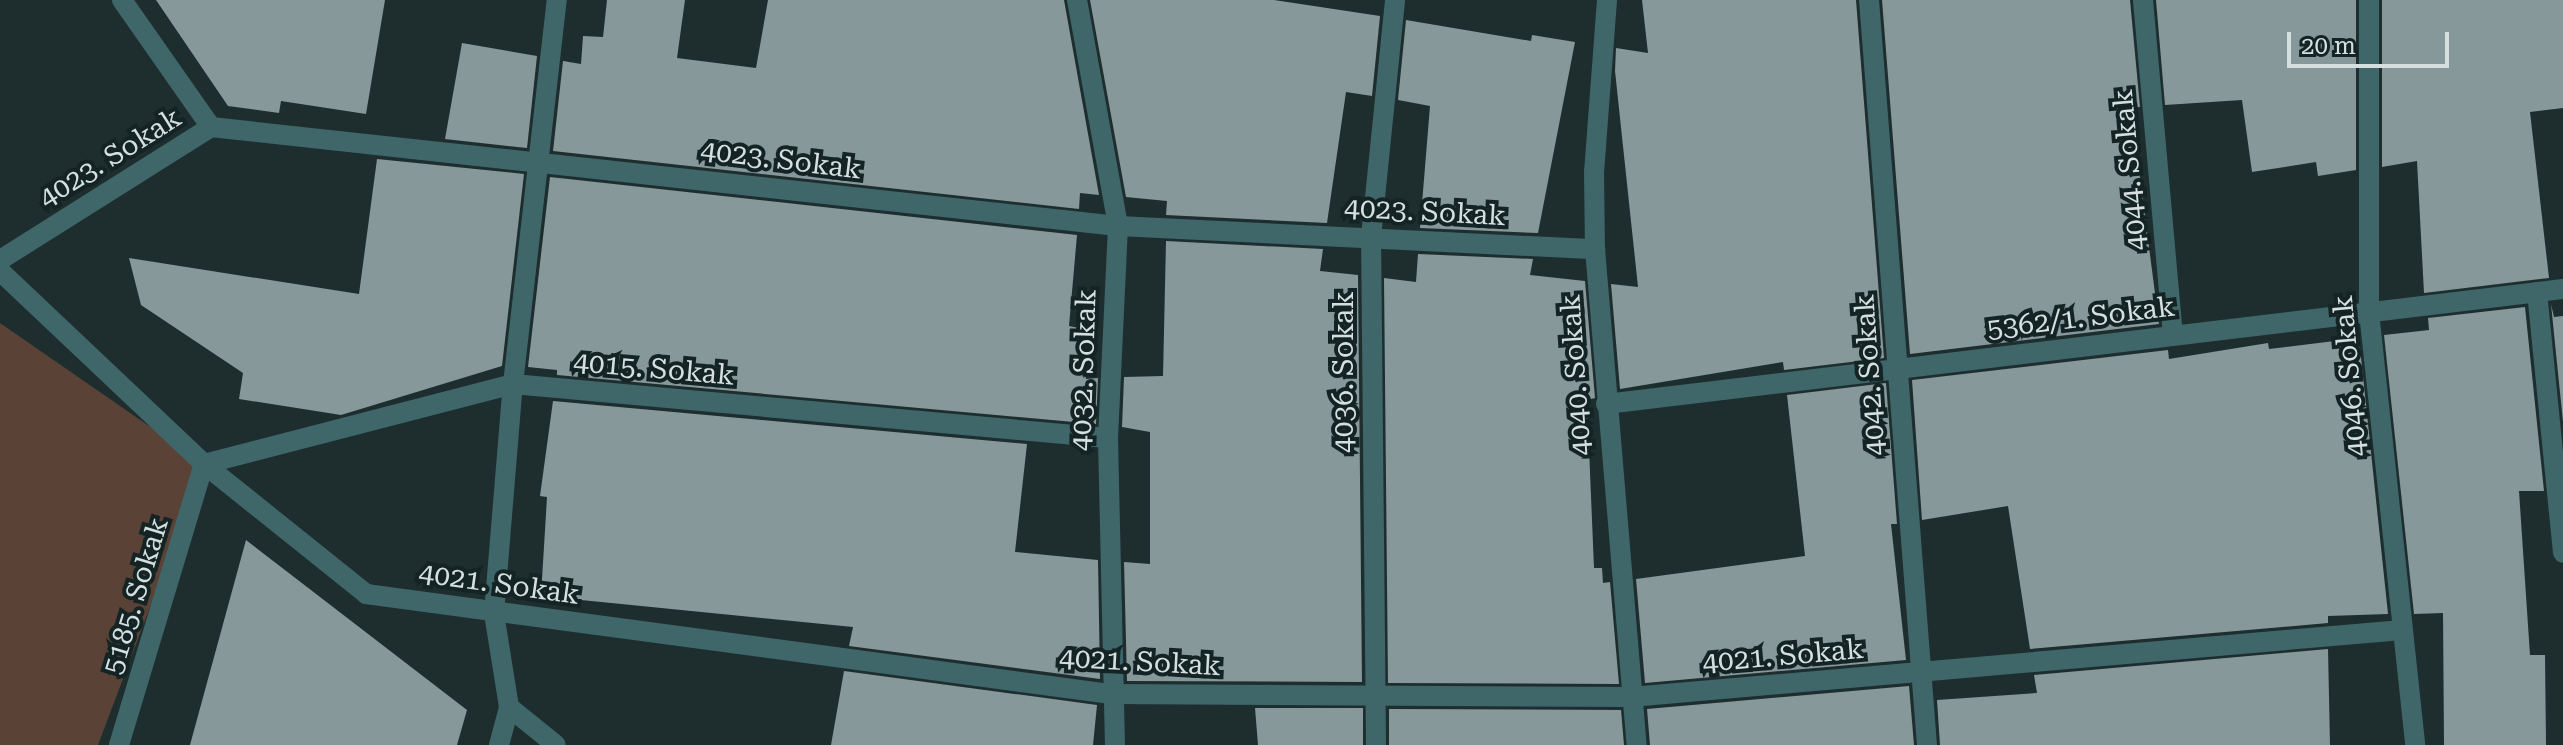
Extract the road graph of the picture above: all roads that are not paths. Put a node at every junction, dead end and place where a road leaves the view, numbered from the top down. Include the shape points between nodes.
1 (122, 0) edge
2 (557, 0) edge
3 (1077, 0) edge
4 (1395, 0) edge
5 (1607, 0) edge
6 (1869, 0) edge
7 (2143, 0) edge
8 (2369, 0) edge
9 (211, 127) junction
10 (540, 160) junction
11 (1118, 226) junction
12 (1371, 237) junction
13 (1595, 249) junction
14 (0, 260) edge
15 (0, 271) edge
16 (2563, 289) edge
17 (2537, 292) junction
18 (2369, 312) junction
19 (2173, 335) junction
20 (1897, 368) junction
21 (513, 384) junction
22 (1606, 404) junction
23 (1108, 438) junction
24 (204, 464) junction
25 (2563, 553) edge
26 (494, 613) junction
27 (2402, 630) junction
28 (1922, 672) junction
29 (1111, 694) junction
30 (1375, 696) junction
31 (1631, 697) junction
32 (509, 707) junction
33 (119, 745) edge
34 (499, 745) edge
35 (556, 745) edge
36 (1115, 745) edge
37 (1376, 745) edge
38 (1637, 745) edge
39 (1927, 745) edge
40 (2415, 745) edge

1 - 9 street
2 - 10 street
3 - 11 street, 4032. Sokak
4 - 12 street, 4036. Sokak
5 - 13 street, 4040. Sokak via 1594,171
6 - 20 street, 4042. Sokak
7 - 19 street, 4044. Sokak
8 - 18 street, 4046. Sokak
9 - 10 street, 4023. Sokak
9 - 14 street, 4023. Sokak
10 - 11 street, 4023. Sokak
10 - 21 street
11 - 12 street, 4023. Sokak
11 - 23 street, 4032. Sokak
12 - 13 street, 4023. Sokak
12 - 30 street, 4036. Sokak
13 - 22 street, 4040. Sokak
15 - 24 street, 4021. Sokak
16 - 17 street, 5362/1. Sokak
17 - 18 street, 5362/1. Sokak
17 - 25 street
18 - 19 street, 5362/1. Sokak
18 - 27 street, 4046. Sokak
19 - 20 street, 5362/1. Sokak
20 - 22 street, 5362/1. Sokak
20 - 28 street, 4042. Sokak
21 - 23 street, 4015. Sokak
21 - 24 street, 4015. Sokak
21 - 26 street
22 - 31 street, 4040. Sokak
23 - 29 street, 4032. Sokak
24 - 26 street, 4021. Sokak via 366,594
24 - 33 street, 5185. Sokak
26 - 29 street, 4021. Sokak
26 - 32 street
27 - 28 street, 4021. Sokak
27 - 40 street, 4046. Sokak
28 - 31 street, 4021. Sokak
28 - 39 street, 4042. Sokak
29 - 30 street, 4021. Sokak
29 - 36 street, 4032. Sokak
30 - 31 street, 4021. Sokak
30 - 37 street, 4036. Sokak
31 - 38 street, 4040. Sokak
32 - 34 street
32 - 35 street

